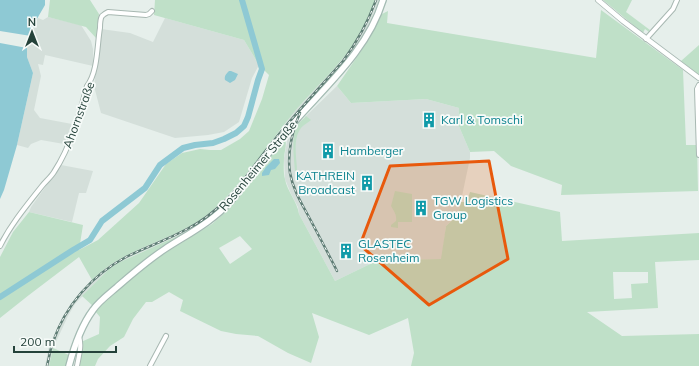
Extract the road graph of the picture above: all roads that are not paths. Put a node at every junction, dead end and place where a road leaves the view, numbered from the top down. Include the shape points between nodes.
1 (384, 0) edge
2 (598, 0) edge
3 (677, 0) edge
4 (152, 11) dead end
5 (646, 39) junction
6 (699, 78) edge
7 (699, 85) edge
8 (699, 155) edge
9 (0, 246) edge
10 (80, 336) junction
11 (166, 336) dead end
12 (69, 366) edge
13 (77, 366) edge
14 (150, 366) edge

1 - 10 main road, Rosenheimer Straße via 373,25 351,60 284,134 223,210 209,222 157,255 112,291 94,309
2 - 5 street
3 - 5 street
4 - 9 street, Ahornstraße via 146,15 108,12 101,18 95,68 69,146 54,172 6,234
5 - 6 street
7 - 8 street
10 - 12 main road, Rosenheimer Straße
10 - 13 street via 81,348
11 - 14 street

